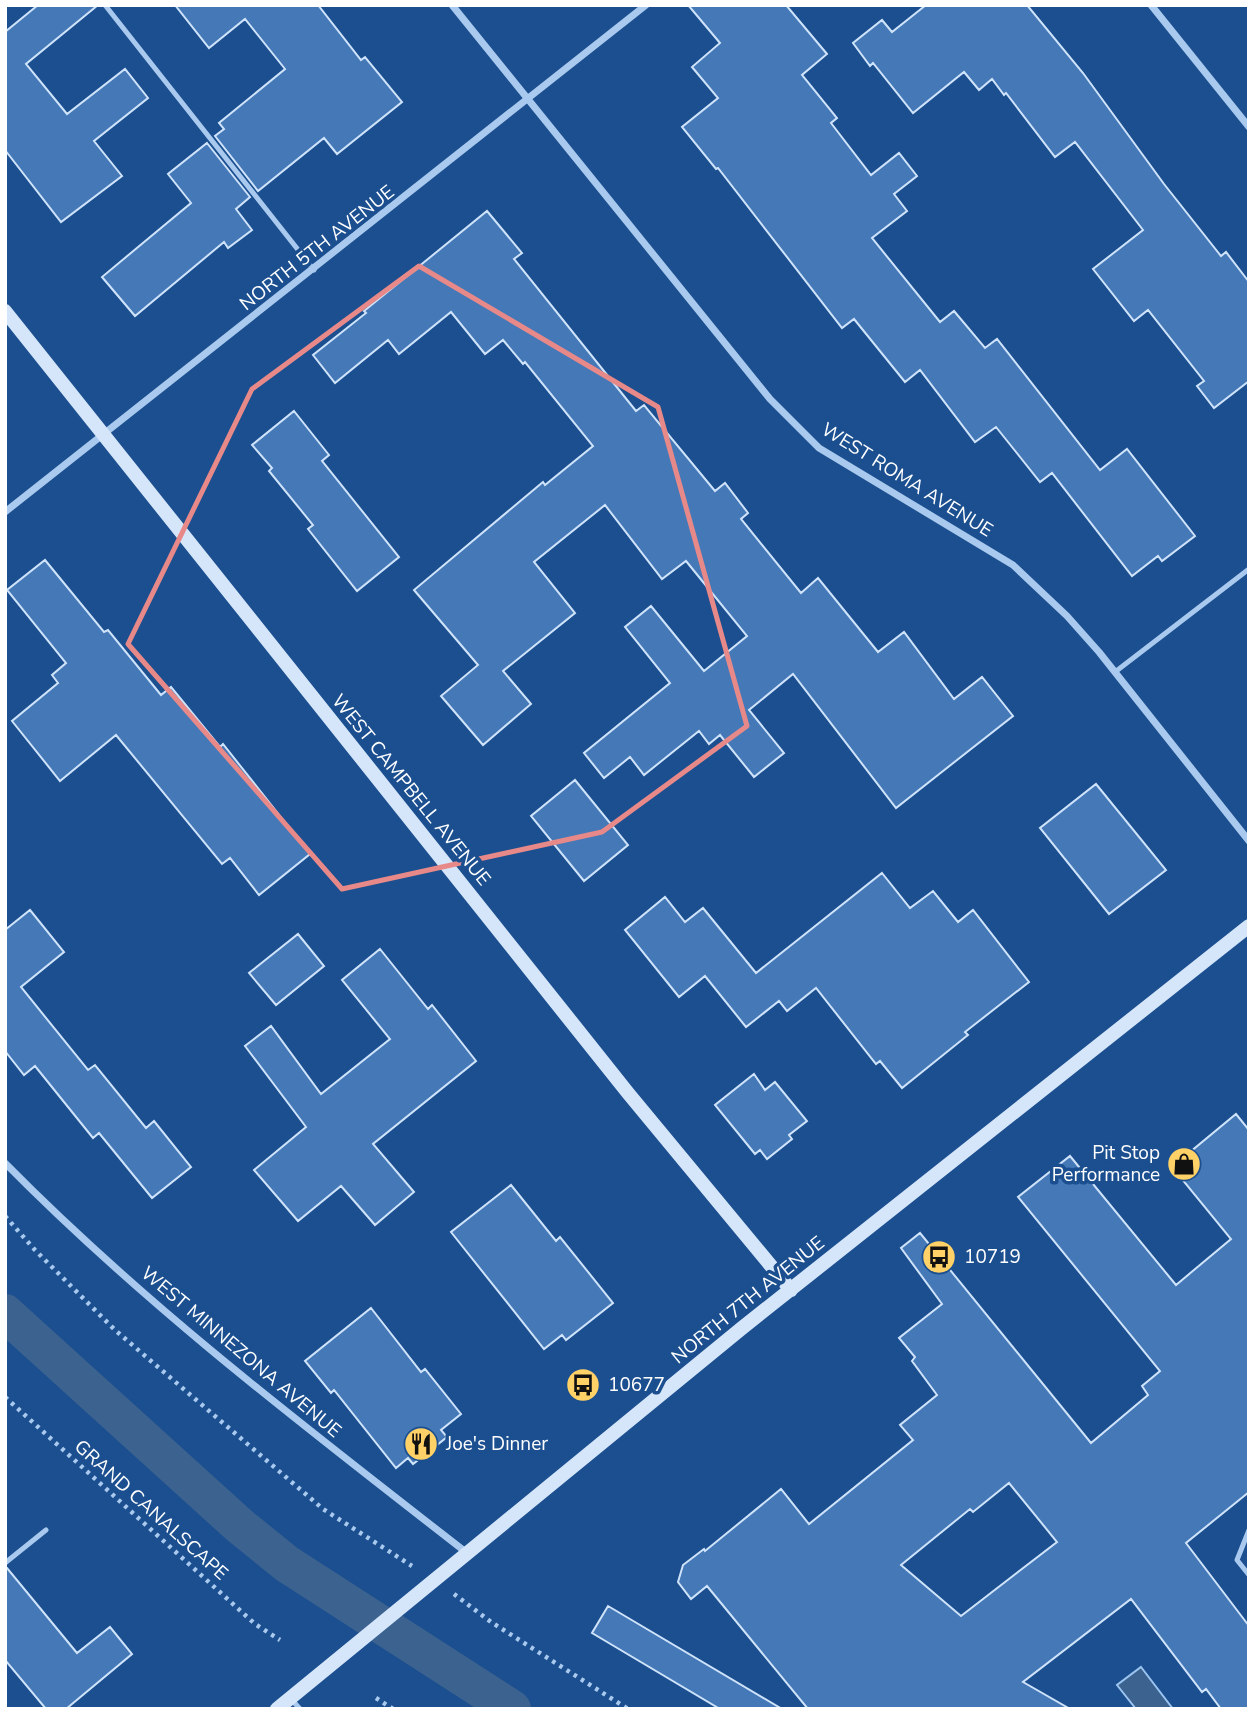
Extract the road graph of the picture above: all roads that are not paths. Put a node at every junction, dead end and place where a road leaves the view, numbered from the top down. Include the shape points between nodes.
1 (105, 5) edge
2 (452, 5) edge
3 (646, 5) edge
4 (1150, 5) edge
5 (528, 101) junction
6 (1249, 127) edge
7 (314, 270) junction
8 (5, 311) edge
9 (102, 435) junction
10 (5, 512) edge
11 (1249, 569) edge
12 (1115, 672) junction
13 (1249, 841) edge
14 (1249, 926) edge
15 (5, 1163) edge
16 (791, 1290) junction
17 (46, 1530) dead end
18 (1249, 1530) edge
19 (467, 1553) junction
20 (5, 1563) edge
21 (1249, 1575) edge
22 (295, 1703) edge
23 (277, 1709) edge

1 - 7 lane
2 - 5 street, WEST ROMA AVENUE
3 - 5 street, NORTH 5TH AVENUE
4 - 6 street
5 - 7 street, NORTH 5TH AVENUE
5 - 12 street, WEST ROMA AVENUE via 770,399 819,448 1013,565 1067,616
7 - 9 street, NORTH 5TH AVENUE
8 - 9 main road, WEST CAMPBELL AVENUE
9 - 10 street, NORTH 5TH AVENUE
9 - 16 main road, WEST CAMPBELL AVENUE
11 - 12 lane
12 - 13 street, WEST ROMA AVENUE
14 - 16 main road, NORTH 7TH AVENUE
15 - 19 street, WEST MINNEZONA AVENUE via 191,1335
16 - 19 main road, NORTH 7TH AVENUE
17 - 20 lane
18 - 21 lane via 1237,1560
19 - 22 main road, NORTH 7TH AVENUE via 349,1649
22 - 23 main road, NORTH 7TH AVENUE

